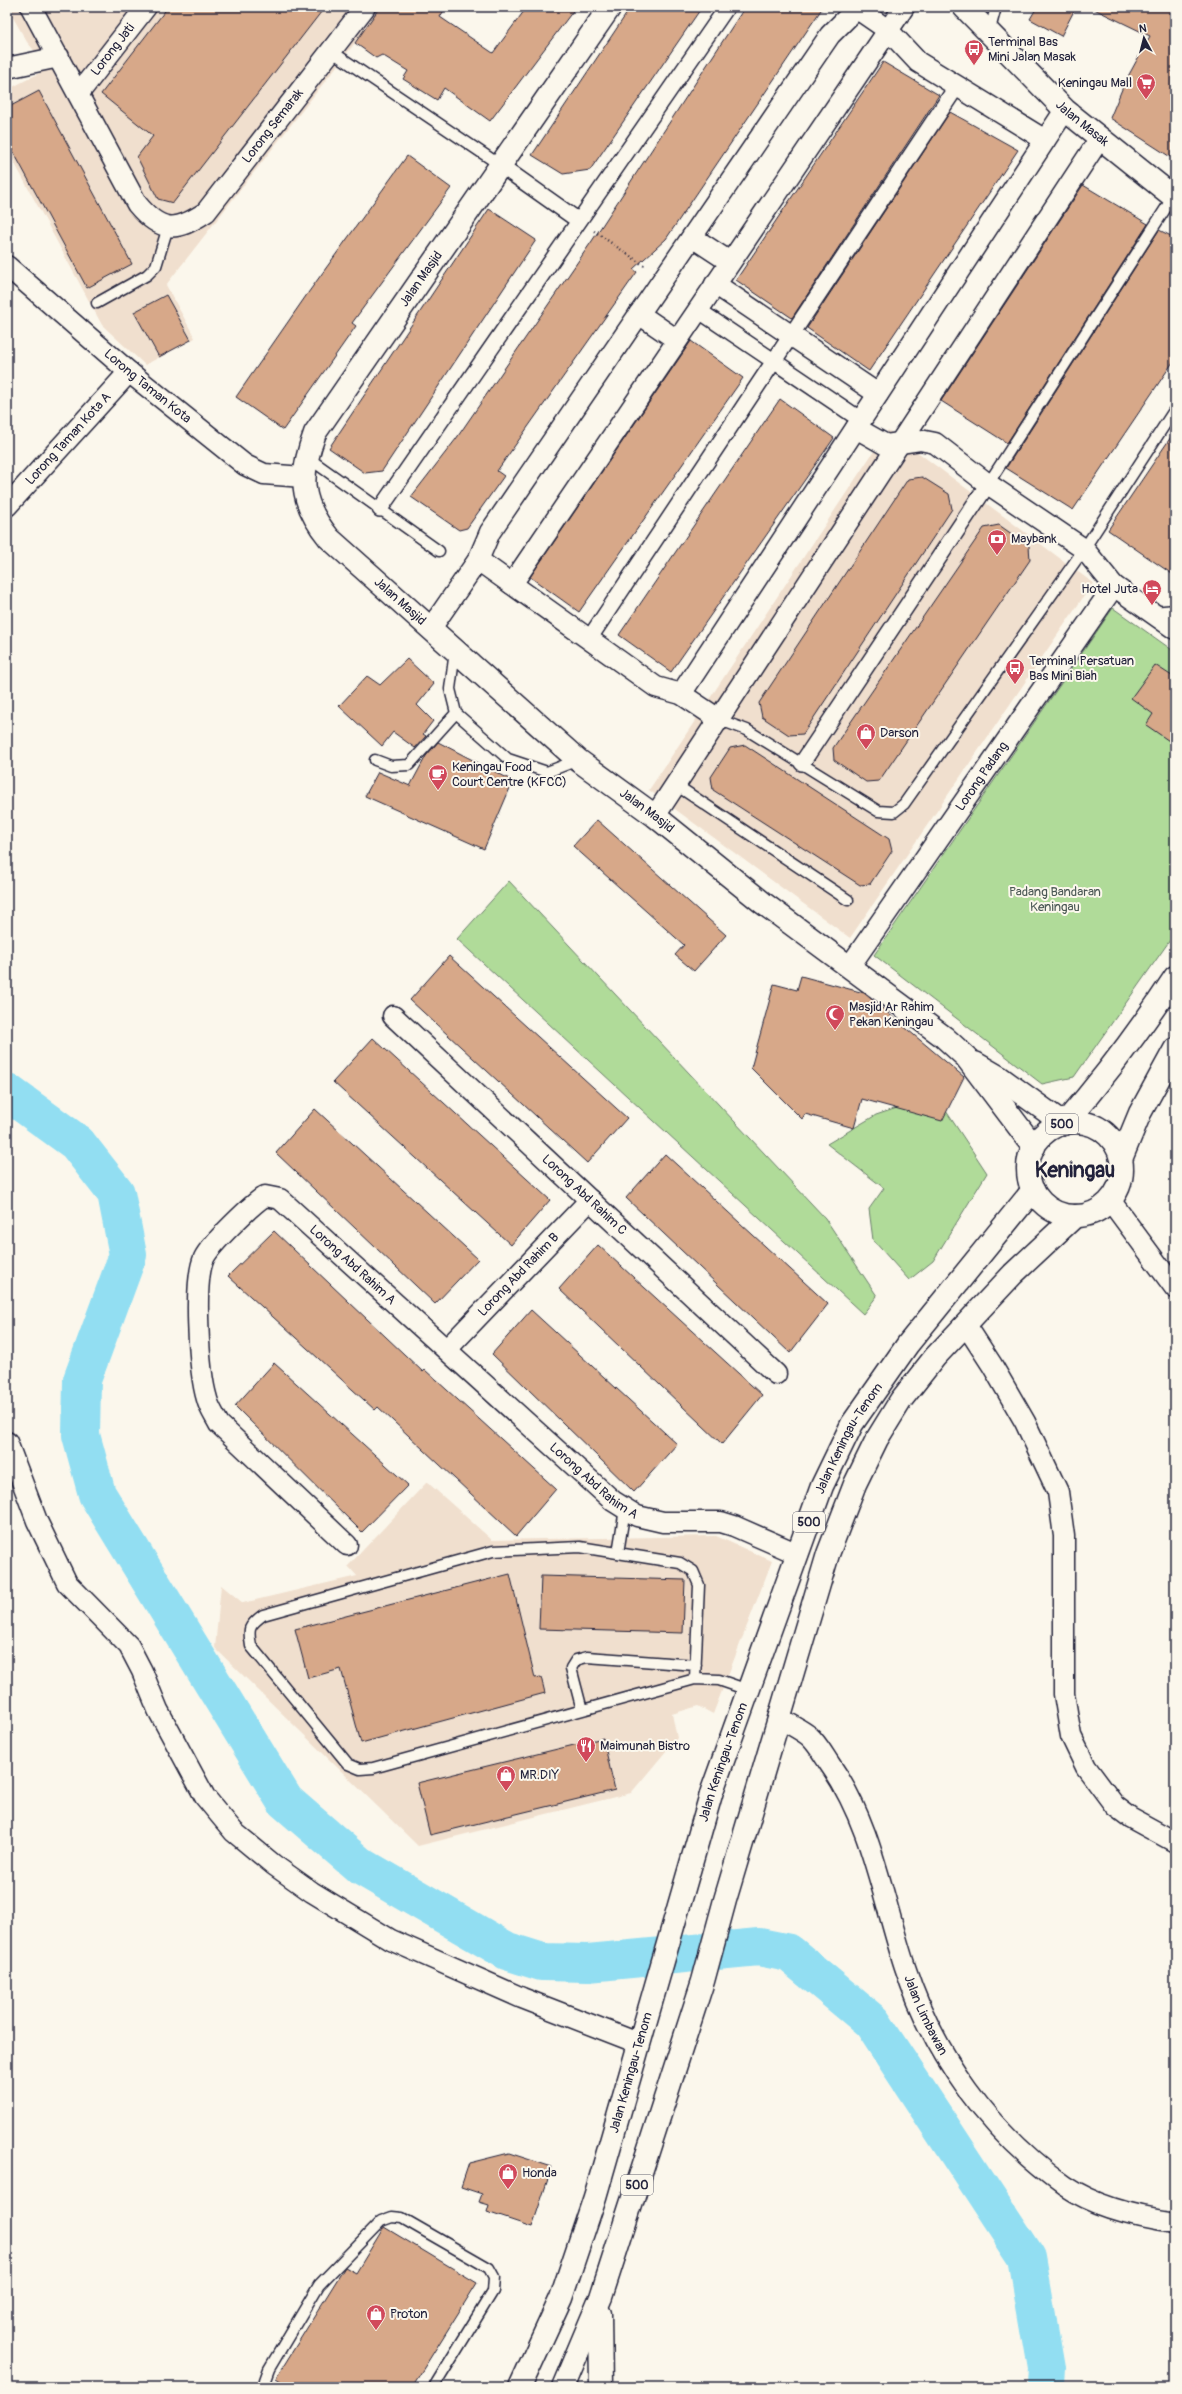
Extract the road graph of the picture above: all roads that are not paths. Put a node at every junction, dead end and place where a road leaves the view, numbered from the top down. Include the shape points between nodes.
1 (31, 7) edge
2 (146, 7) edge
3 (365, 7) edge
4 (610, 7) edge
5 (727, 7) edge
6 (904, 7) edge
7 (964, 7) edge
8 (996, 7) edge
9 (857, 8) edge
10 (888, 30) junction
11 (989, 33) junction
12 (331, 51) junction
13 (58, 57) junction
14 (7, 68) edge
15 (957, 86) junction
16 (79, 93) junction
17 (1065, 110) junction
18 (1100, 138) junction
19 (1045, 140) junction
20 (500, 165) junction
21 (1174, 197) edge
22 (579, 221) junction
23 (168, 227) junction
24 (692, 237) junction
25 (730, 262) junction
26 (7, 266) edge
27 (715, 284) junction
28 (97, 303) dead end
29 (698, 310) junction
30 (639, 314) junction
31 (792, 335) junction
32 (677, 340) junction
33 (774, 362) junction
34 (129, 372) junction
35 (878, 394) junction
36 (1175, 409) edge
37 (859, 424) junction
38 (901, 444) junction
39 (305, 467) junction
40 (988, 484) junction
41 (7, 506) edge
42 (380, 509) junction
43 (1084, 549) junction
44 (439, 551) dead end
45 (478, 560) junction
46 (512, 584) junction
47 (1114, 586) junction
48 (1175, 610) edge
49 (1152, 612) junction
50 (431, 628) junction
51 (1175, 629) edge
52 (589, 640) junction
53 (455, 650) junction
54 (682, 694) junction
55 (456, 713) junction
56 (720, 720) junction
57 (375, 760) dead end
58 (578, 760) junction
59 (802, 763) junction
60 (676, 785) junction
61 (655, 816) junction
62 (848, 900) dead end
63 (850, 966) junction
64 (1175, 977) edge
65 (393, 1016) dead end
66 (1175, 1049) edge
67 (966, 1057) junction
68 (1064, 1124) junction
69 (1034, 1147) junction
70 (1121, 1159) junction
71 (1033, 1190) junction
72 (590, 1200) junction
73 (1110, 1200) junction
74 (1075, 1216) junction
75 (1175, 1288) edge
76 (966, 1325) junction
77 (447, 1349) junction
78 (776, 1374) dead end
79 (7, 1442) edge
80 (624, 1508) junction
81 (347, 1545) dead end
82 (618, 1553) junction
83 (798, 1554) junction
84 (696, 1665) junction
85 (695, 1679) junction
86 (748, 1690) junction
87 (582, 1710) junction
88 (780, 1718) junction
89 (1175, 1842) edge
90 (638, 2043) junction
91 (1175, 2222) edge
92 (600, 2297) junction
93 (267, 2387) edge
94 (434, 2387) edge
95 (520, 2387) edge
96 (563, 2387) edge
97 (601, 2387) edge

1 - 13 street
2 - 16 street, Lorong Jati
3 - 12 street, Lorong Semarak
4 - 20 main road, Jalan Masjid
5 - 22 street
6 - 10 street
7 - 11 main road, Jalan Masak
8 - 11 lane
9 - 10 street
9 - 24 street via 830,35
10 - 15 street via 918,62
10 - 25 street
11 - 17 main road, Jalan Masak
12 - 20 lane
12 - 23 street, Lorong Semarak via 206,212 187,224
13 - 14 street
13 - 16 street
15 - 19 street
15 - 31 street
16 - 23 street via 137,204 149,218
17 - 18 main road, Jalan Masak
17 - 19 street
18 - 21 main road, Jalan Masak
18 - 38 street
19 - 35 street
20 - 22 street
20 - 39 main road, Jalan Masjid via 315,433
21 - 40 lane
22 - 42 street
23 - 28 lane via 156,266 147,275
24 - 25 street
24 - 30 street
25 - 27 street
26 - 34 street, Lorong Taman Kota
27 - 29 street
27 - 31 street
29 - 32 street
29 - 33 street
30 - 32 street
30 - 45 street via 490,532
31 - 33 street
31 - 35 street
32 - 46 street
33 - 37 street
33 - 52 street
34 - 39 street, Lorong Taman Kota via 245,464 264,474
34 - 41 street, Lorong Taman Kota A
35 - 37 street
36 - 43 lane
37 - 38 street via 886,445
37 - 54 street
38 - 40 street via 920,440 935,443
38 - 56 street
39 - 42 lane
39 - 50 main road, Jalan Masjid via 308,502 314,520 324,532
40 - 43 street
40 - 59 street
42 - 44 lane
43 - 47 street
43 - 59 lane via 904,804 894,812 878,811
45 - 46 street
45 - 50 street
46 - 52 street
47 - 49 street
47 - 63 street, Lorong Padang
48 - 49 lane
49 - 51 street
50 - 53 main road, Jalan Masjid
52 - 54 street via 656,687
53 - 55 lane via 450,689
53 - 58 main road, Jalan Masjid
54 - 56 street
55 - 57 lane via 409,765 391,766
55 - 58 lane via 508,758 547,772
56 - 59 lane via 747,730
56 - 60 street
58 - 61 main road, Jalan Masjid
60 - 61 street
60 - 62 lane
61 - 63 main road, Jalan Masjid via 763,904
63 - 67 main road, Jalan Masjid via 944,1037
64 - 68 main road, 500 via 1137,1034
65 - 72 street, Lorong Abd Rahim C
66 - 70 main road, 500 via 1140,1113
67 - 68 main road via 999,1077
67 - 69 main road
68 - 69 main road, 500 via 1052,1128 1041,1136
68 - 70 main road, 500 via 1079,1122 1106,1133 1116,1145
69 - 71 main road, 500 via 1028,1168
70 - 73 main road, 500 via 1122,1174 1118,1188
71 - 74 main road, 500 via 1040,1201 1050,1209
71 - 83 main road, Jalan Keningau-Tenom / 500 via 908,1344 852,1424 822,1486
72 - 77 street, Lorong Abd Rahim B
72 - 78 street, Lorong Abd Rahim C
73 - 74 main road, 500 via 1100,1209
73 - 75 street
74 - 76 main road, Jalan Keningau-Tenom / 500 via 1013,1274
76 - 88 main road, Jalan Keningau-Tenom / 500 via 935,1357 902,1400 877,1439 855,1484 828,1554
76 - 89 street via 1025,1422 1058,1492 1064,1536 1064,1694 1071,1736 1086,1767 1115,1806 1131,1818
77 - 80 street, Lorong Abd Rahim A via 613,1501
77 - 81 street, Lorong Abd Rahim A via 280,1199 265,1196 252,1204 204,1257 198,1278 201,1372 207,1401 219,1424
79 - 90 street via 37,1521 67,1583 129,1646 158,1710 205,1797 234,1832 312,1892 391,1940 522,1998
80 - 82 lane
80 - 83 street, Lorong Abd Rahim A via 637,1516 663,1522 721,1522
82 - 84 lane via 680,1563 693,1571 699,1585
82 - 87 lane via 580,1547 493,1551 263,1615 252,1623 249,1632 251,1646 348,1764 360,1769 372,1768
83 - 86 main road, Jalan Keningau-Tenom / 500
84 - 85 lane
84 - 87 lane via 587,1657 576,1660 571,1668
85 - 86 lane via 719,1680
85 - 87 lane
86 - 90 main road, Jalan Keningau-Tenom / 500 via 712,1791
88 - 91 street, Jalan Limbawan via 808,1736 845,1785 872,1847 905,1968 932,2030 984,2113 1006,2136 1066,2187 1099,2203 1148,2218
88 - 92 main road, Jalan Keningau-Tenom / 500 via 703,1981
90 - 95 main road, Jalan Keningau-Tenom / 500 via 595,2196 561,2298
92 - 96 main road, Jalan Keningau-Tenom / 500
92 - 97 main road
93 - 94 lane via 265,2380 269,2369 320,2285 381,2221 392,2217 402,2218 489,2268 494,2277 493,2292

